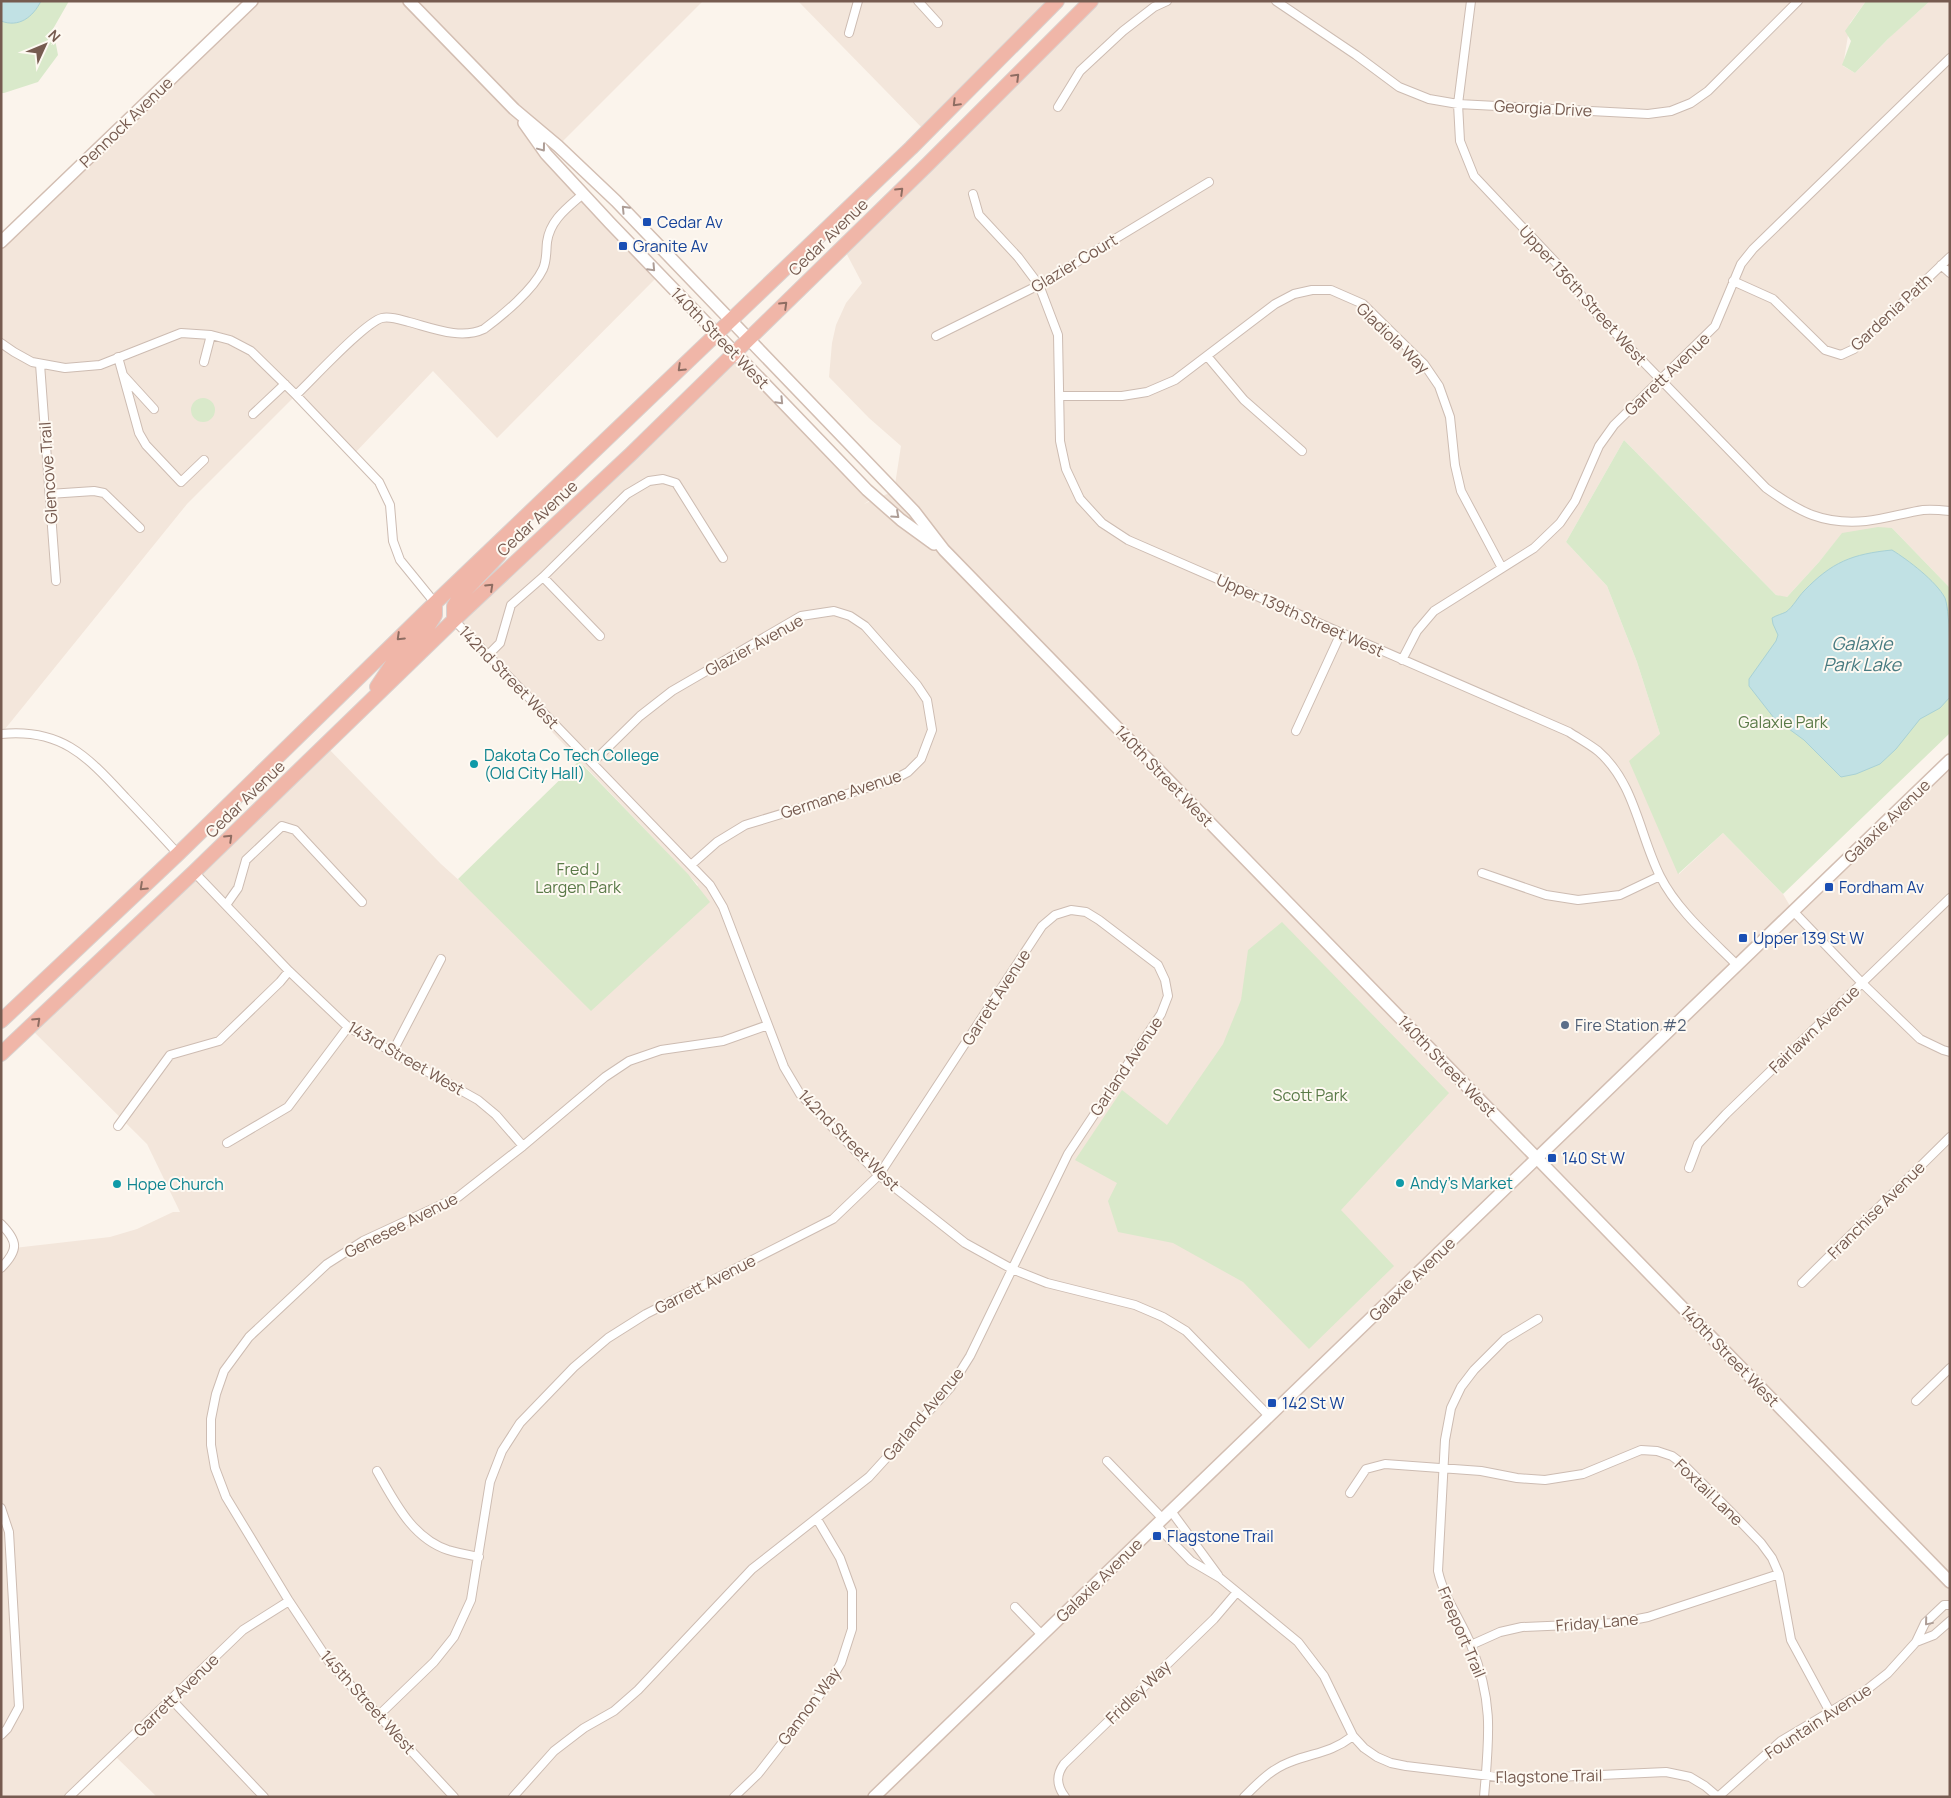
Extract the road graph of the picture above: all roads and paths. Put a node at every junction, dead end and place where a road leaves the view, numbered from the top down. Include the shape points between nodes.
1 (252, 1) edge
2 (409, 1) edge
3 (858, 1) edge
4 (918, 1) edge
5 (1057, 1) edge
6 (1092, 1) edge
7 (1167, 1) edge
8 (1276, 1) edge
9 (1471, 1) edge
10 (1798, 1) edge
11 (938, 23) dead end
12 (850, 33) dead end
13 (1950, 58) edge
14 (1458, 104) junction
15 (1058, 107) dead end
16 (514, 109) junction
17 (1209, 182) dead end
18 (582, 194) junction
19 (973, 194) dead end
20 (1, 242) edge
21 (1950, 257) edge
22 (1941, 265) junction
23 (1950, 273) edge
24 (1733, 281) junction
25 (1039, 285) junction
26 (731, 320) junction
27 (716, 334) junction
28 (212, 335) junction
29 (936, 336) dead end
30 (749, 339) junction
31 (1, 343) edge
32 (734, 353) junction
33 (1207, 356) junction
34 (118, 357) junction
35 (204, 362) dead end
36 (40, 364) junction
37 (122, 374) junction
38 (1661, 380) junction
39 (285, 384) junction
40 (296, 395) junction
41 (1060, 396) junction
42 (154, 409) dead end
43 (253, 414) dead end
44 (1302, 450) dead end
45 (204, 460) dead end
46 (49, 494) junction
47 (1950, 511) edge
48 (140, 528) dead end
49 (513, 529) junction
50 (944, 550) junction
51 (723, 558) dead end
52 (1502, 568) junction
53 (543, 577) junction
54 (56, 581) dead end
55 (435, 603) junction
56 (454, 620) junction
57 (1341, 633) junction
58 (600, 636) dead end
59 (488, 655) junction
60 (1402, 660) junction
61 (917, 685) joint
62 (358, 714) junction
63 (1296, 731) dead end
64 (1, 734) edge
65 (1950, 760) edge
66 (592, 763) junction
67 (178, 854) junction
68 (691, 865) junction
69 (194, 872) junction
70 (1482, 873) dead end
71 (1660, 876) junction
72 (1950, 898) edge
73 (362, 902) dead end
74 (226, 905) junction
75 (1793, 911) junction
76 (1099, 920) joint
77 (441, 959) dead end
78 (1737, 965) junction
79 (289, 971) junction
80 (1862, 983) junction
81 (1, 1021) edge
82 (768, 1025) junction
83 (348, 1027) junction
84 (1950, 1052) edge
85 (392, 1053) junction
86 (1, 1054) edge
87 (118, 1126) dead end
88 (1950, 1138) edge
89 (227, 1143) dead end
90 (523, 1146) junction
91 (1536, 1158) junction
92 (1689, 1168) dead end
93 (879, 1175) junction
94 (1, 1224) edge
95 (1, 1268) edge
96 (1012, 1269) junction
97 (1802, 1283) dead end
98 (1538, 1319) dead end
99 (1950, 1368) edge
100 (1916, 1401) dead end
101 (1269, 1416) junction
102 (1107, 1461) dead end
103 (1443, 1467) junction
104 (377, 1471) dead end
105 (1350, 1493) dead end
106 (1, 1508) edge
107 (1163, 1518) junction
108 (817, 1519) junction
109 (479, 1557) junction
110 (1780, 1574) junction
111 (1220, 1578) junction
112 (1950, 1582) edge
113 (1237, 1592) junction
114 (289, 1602) junction
115 (1950, 1605) edge
116 (1015, 1607) dead end
117 (1950, 1621) edge
118 (1042, 1635) junction
119 (1916, 1642) junction
120 (1470, 1645) junction
121 (171, 1699) junction
122 (1830, 1712) junction
123 (379, 1716) junction
124 (1, 1735) edge
125 (1353, 1736) junction
126 (1486, 1777) junction
127 (69, 1797) edge
128 (264, 1797) edge
129 (454, 1797) edge
130 (512, 1797) edge
131 (734, 1797) edge
132 (874, 1797) edge
133 (1065, 1797) edge
134 (1244, 1797) edge
135 (1484, 1797) edge
136 (1718, 1797) edge

1 - 20 street, Pennock Avenue
2 - 16 street, 140th Street West
3 - 12 street
4 - 11 street
5 -> 26 highway, Cedar Avenue via 911,148
30 -> 6 highway, Cedar Avenue
7 - 15 street via 1123,31 1080,71
8 - 14 street, Georgia Drive via 1399,87 1429,99
9 - 14 street, Upper 136th Street West
10 - 14 street, Georgia Drive via 1708,90 1691,103 1671,111 1648,114
13 - 24 street, Garrett Avenue via 1753,249
14 - 38 street, Upper 136th Street West via 1460,141 1474,176 1561,268 1590,307
16 -> 18 street, 140th Street West via 546,154
26 -> 16 street, 140th Street West via 616,200
17 - 25 street, Glazier Court
18 -> 27 street, 140th Street West
18 - 40 street via 552,226 544,267 535,281 484,329 460,334 383,318 360,333
19 - 25 street, Upper 139th Street West via 979,215
21 - 22 street, Gardenia Path
22 - 23 street
22 - 24 street, Gardenia Path via 1854,350 1841,355 1826,350 1773,299
24 - 38 street, Garrett Avenue via 1715,326
25 - 29 street, Glazier Court
25 - 41 street, Upper 139th Street West via 1058,335
26 - 27 highway, Cedar Avenue
26 - 30 street, 140th Street West
27 - 32 street, 140th Street West
27 -> 49 highway, Cedar Avenue
28 - 34 street via 181,333
28 - 35 street
28 - 39 street via 251,351
30 - 32 highway, Cedar Avenue
30 - 50 street, 140th Street West via 914,511
31 - 36 street
32 -> 50 street, 140th Street West via 867,490 901,520
56 -> 32 highway, Cedar Avenue
33 - 41 street, Gladiola Way via 1175,380 1147,392 1122,396
33 - 44 street via 1244,400
33 - 52 street, Gladiola Way via 1275,304 1294,294 1331,290 1363,304 1424,364 1440,386 1450,417 1461,491
34 - 36 street via 100,365 74,368
34 - 37 street
36 - 46 street, Glencove Trail
37 - 42 street
37 - 45 street via 139,433 146,446 180,482
38 - 47 street, Upper 136th Street West via 1766,488 1791,506 1816,517 1842,522 1867,521 1925,510
38 - 52 street, Garrett Avenue via 1614,425 1599,446 1575,501 1560,523 1534,548
39 - 40 street
39 - 43 street
40 - 55 street via 379,482 390,505 393,541 400,560
41 - 57 street, Upper 139th Street West via 1060,441 1066,469 1080,499 1102,523 1128,540
46 - 48 street via 104,493
46 - 54 street, Glencove Trail
49 - 55 highway, Cedar Avenue
49 - 56 highway via 499,555 460,596 454,606
50 - 91 street, 140th Street West
51 - 53 street via 676,483 663,479 649,481 627,494
52 - 60 street, Garrett Avenue via 1434,611 1416,631
53 - 58 street
53 - 59 street via 511,606 500,643
55 - 62 highway via 435,615 427,628 393,663
55 -> 67 highway, Cedar Avenue
56 - 59 street, 142nd Street West
56 - 62 highway, Cedar Avenue
57 - 60 street, Upper 139th Street West
57 - 63 street
59 - 66 street, 142nd Street West
60 - 71 street, Upper 139th Street West via 1569,732 1597,750 1613,766 1626,788
61 - 66 street, Glazier Avenue via 864,626 850,616 834,611 801,616 672,691 640,716
61 - 68 street, Germane Avenue via 927,700 932,730 921,759 908,772 893,780 745,825 717,842
69 -> 62 highway, Cedar Avenue
64 - 67 street via 45,736 76,750 97,767
65 - 75 street, Galaxie Avenue
66 - 68 street, 142nd Street West
67 -> 81 highway, Cedar Avenue
68 - 82 street, 142nd Street West via 710,885 723,907
69 - 74 street, 143rd Street West
86 -> 69 highway, Cedar Avenue
70 - 71 street via 1546,895 1578,900 1620,894
71 - 78 street, Upper 139th Street West via 1680,906
72 - 80 street, Fairlawn Avenue
73 - 74 street via 295,830 282,826 246,860 238,888
74 - 79 street, 143rd Street West
75 - 78 street, Galaxie Avenue
75 - 80 street
76 - 93 street, Garrett Avenue via 1086,912 1071,910 1055,915 1042,926
76 - 96 street, Garland Avenue via 1158,965 1168,996 1161,1014 1068,1154
77 - 85 street
78 - 91 street, Galaxie Avenue
79 - 83 street, 143rd Street West
79 - 87 street via 219,1041 170,1055
80 - 84 street via 1920,1039
80 - 92 street, Fairlawn Avenue via 1726,1114 1698,1144
82 - 90 street, Genesee Avenue via 723,1041 661,1050 629,1061 605,1076
82 - 93 street, 142nd Street West via 784,1067 800,1094
83 - 85 street, 143rd Street West
83 - 89 street via 288,1107
85 - 90 street, 143rd Street West via 478,1100
88 - 97 street, Franchise Avenue
90 - 114 street, Genesee Avenue via 458,1196 363,1241 327,1264 249,1337 224,1371 211,1419 215,1468 226,1496
91 - 101 street, Galaxie Avenue
91 - 112 street, 140th Street West
93 - 96 street, 142nd Street West via 965,1243
93 - 109 street, Garrett Avenue via 834,1220 646,1314 608,1338 574,1367 520,1423 502,1451 490,1482
94 - 95 street via 14,1238 10,1259
96 - 101 street, 142nd Street West via 1047,1283 1163,1316 1191,1336
96 - 108 street, Garland Avenue via 970,1356 950,1388 869,1477
98 - 103 street, Freeport Trail via 1505,1339 1461,1387 1448,1419
99 - 100 street
101 - 107 street, Galaxie Avenue
102 - 107 street
103 - 105 street, Foxtail Lane via 1376,1465 1366,1469
103 - 110 street, Foxtail Lane via 1545,1480 1583,1474 1634,1452 1665,1452 1684,1465 1761,1543
103 - 120 street, Freeport Trail via 1438,1571 1441,1585
104 - 109 street via 404,1517 421,1535 447,1550
106 - 124 street via 9,1532 19,1707 8,1729
107 - 111 street
107 - 111 street via 1191,1561
107 - 118 street, Galaxie Avenue
108 - 130 street, Garland Avenue via 752,1569 638,1690 614,1711 554,1751
108 - 131 street, Gannon Way via 840,1558 852,1592 852,1629 841,1663 829,1684 758,1774
109 - 123 street, Garrett Avenue via 471,1600 454,1636 434,1662
110 - 120 street, Friday Lane via 1648,1617 1610,1623 1522,1627
110 - 122 street, Foxtail Lane via 1791,1640
111 - 113 street, Flagstone Trail
113 - 125 street, Flagstone Trail via 1307,1652 1331,1688
113 - 133 street, Fridley Way via 1207,1626 1064,1764 1057,1779
114 - 121 street, Garrett Avenue via 243,1630
114 - 123 street, 145th Street West via 330,1662
115 -> 119 street, Fountain Avenue via 1944,1605 1924,1623
116 - 118 street
117 - 119 street, Fountain Avenue via 1934,1635
118 - 132 street, Galaxie Avenue
119 - 122 street, Fountain Avenue via 1876,1683
120 - 126 street, Freeport Trail via 1484,1684 1489,1714
121 - 127 street, Garrett Avenue
121 - 128 street
122 - 136 street, Fountain Avenue via 1782,1741
123 - 129 street, 145th Street West
125 - 126 street, Flagstone Trail via 1376,1757 1391,1763
125 - 134 street via 1333,1749 1280,1767
126 - 135 street, Freeport Trail
126 - 136 street, Flagstone Trail via 1535,1779 1666,1772 1690,1777

